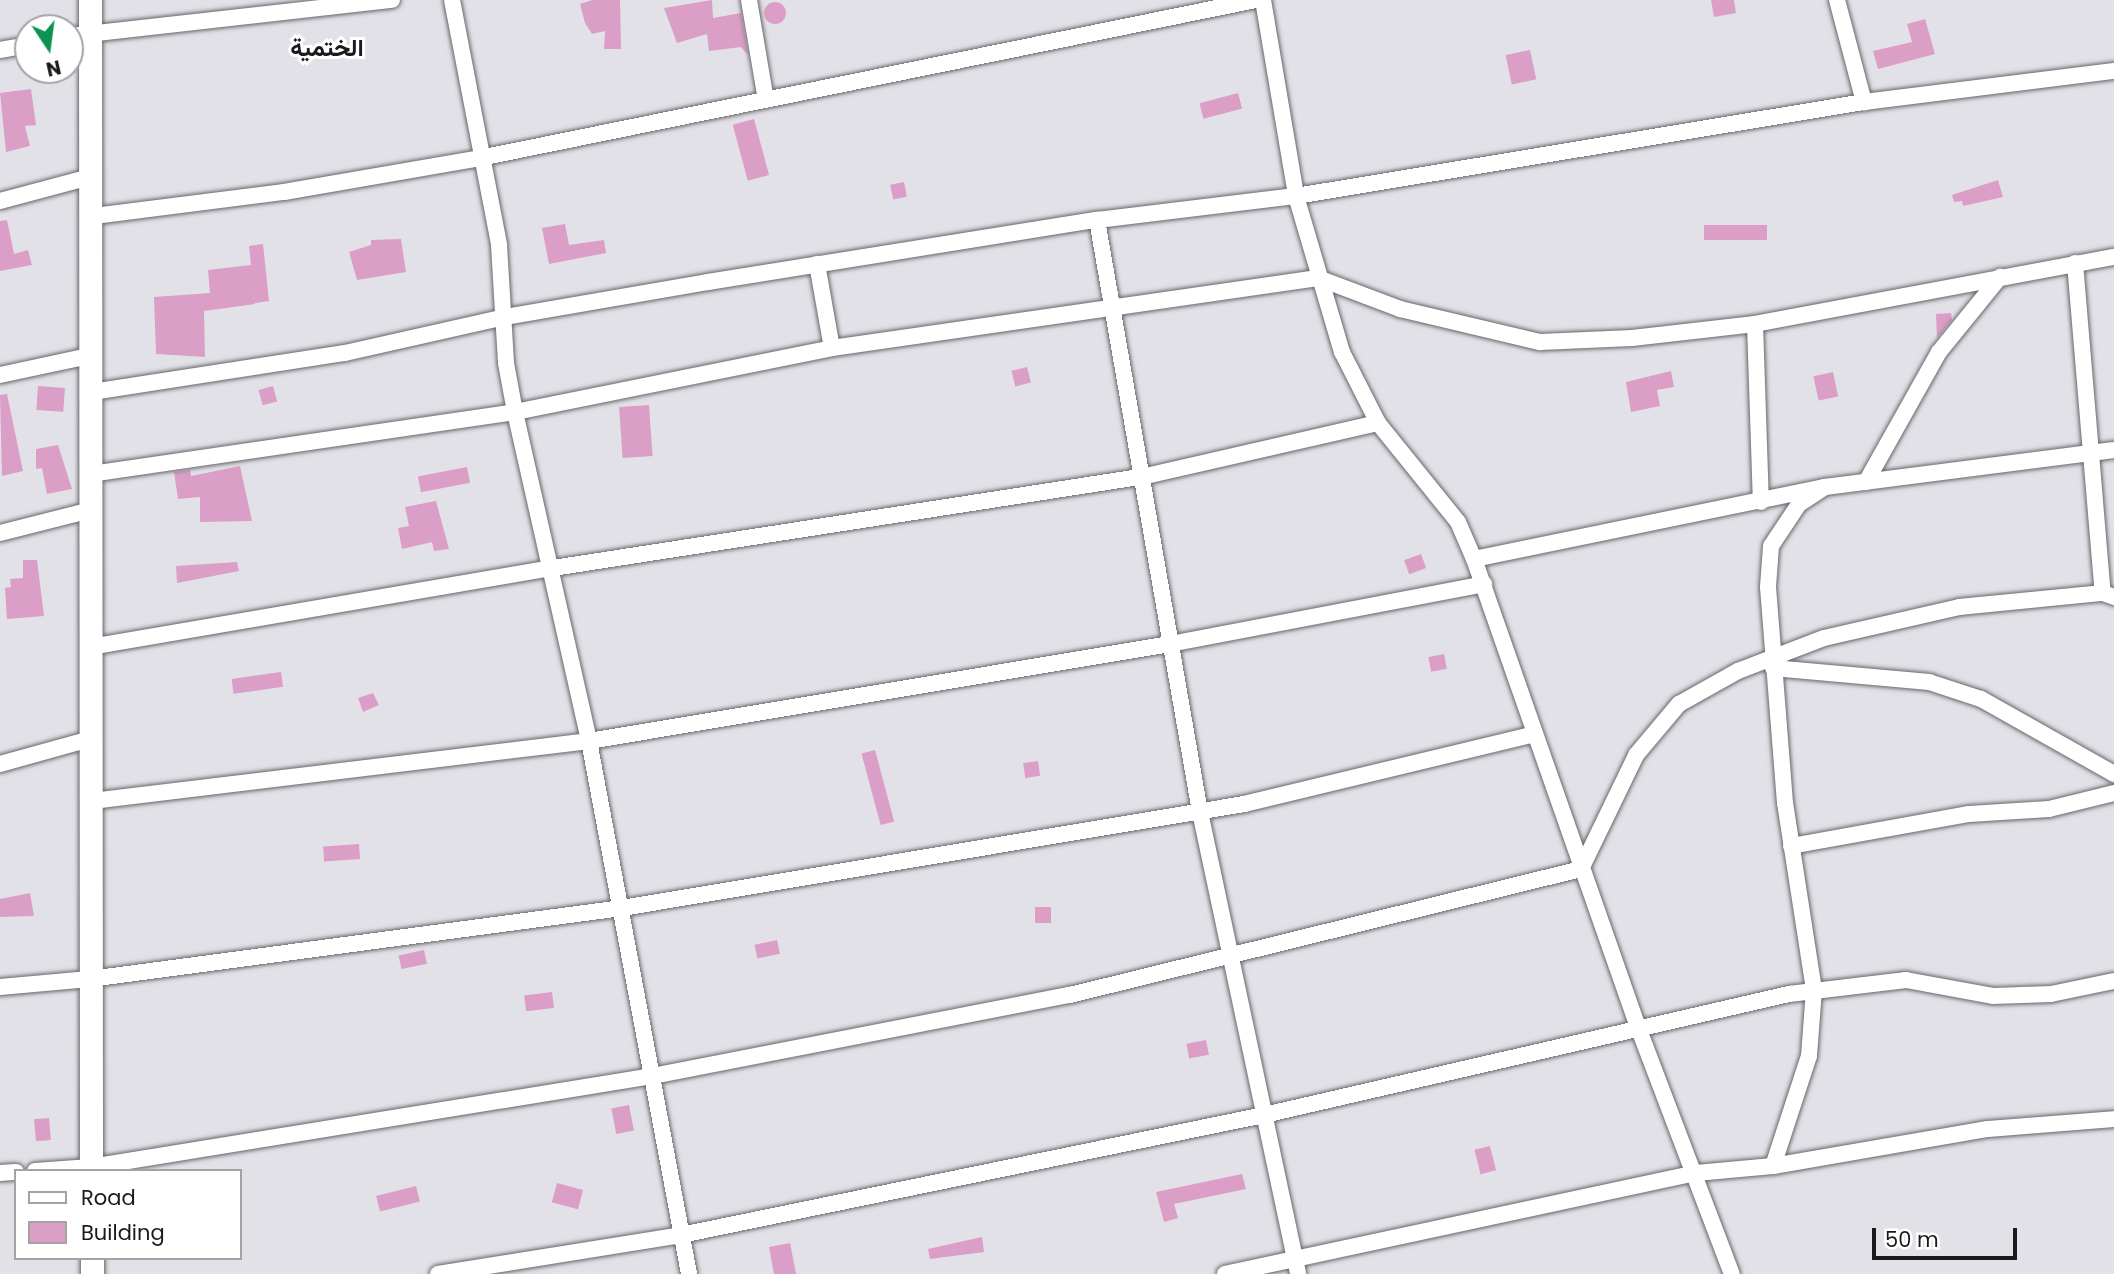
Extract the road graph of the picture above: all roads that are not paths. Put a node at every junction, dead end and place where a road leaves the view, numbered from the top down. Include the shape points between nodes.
1 (90, 0) edge
2 (392, 0) edge
3 (452, 0) edge
4 (749, 0) edge
5 (1256, 0) edge
6 (1263, 0) edge
7 (1837, 0) edge
8 (84, 20) edge
9 (84, 33) edge
10 (2114, 71) edge
11 (84, 77) edge
12 (766, 100) junction
13 (1864, 102) junction
14 (480, 158) junction
15 (93, 176) junction
16 (1296, 196) junction
17 (0, 201) edge
18 (94, 216) junction
19 (1097, 220) junction
20 (2114, 257) edge
21 (2075, 263) junction
22 (817, 264) junction
23 (2000, 277) junction
24 (1318, 278) junction
25 (1112, 304) junction
26 (505, 317) junction
27 (1755, 324) junction
28 (832, 348) junction
29 (93, 355) junction
30 (0, 375) edge
31 (92, 392) junction
32 (514, 412) junction
33 (1378, 423) junction
34 (2114, 450) edge
35 (2092, 453) junction
36 (91, 474) junction
37 (1146, 476) junction
38 (1866, 482) junction
39 (1825, 487) junction
40 (1761, 502) junction
41 (91, 510) junction
42 (0, 533) edge
43 (1474, 559) junction
44 (553, 568) junction
45 (1484, 584) junction
46 (2109, 595) edge
47 (1170, 644) junction
48 (90, 647) junction
49 (1772, 661) junction
50 (1535, 734) junction
51 (90, 739) junction
52 (589, 741) junction
53 (0, 764) edge
54 (2114, 774) edge
55 (2114, 793) edge
56 (92, 801) junction
57 (1200, 812) junction
58 (1791, 846) junction
59 (1581, 869) junction
60 (622, 908) junction
61 (1231, 959) junction
62 (90, 979) junction
63 (2114, 981) edge
64 (0, 986) edge
65 (1814, 990) junction
66 (1638, 1027) junction
67 (652, 1076) junction
68 (1264, 1115) junction
69 (2114, 1119) edge
70 (1773, 1166) junction
71 (91, 1169) edge
72 (1696, 1173) junction
73 (681, 1235) junction
74 (1297, 1267) edge
75 (438, 1274) edge
76 (689, 1274) edge
77 (1224, 1274) edge
78 (1732, 1274) edge

1 - 8 street
2 - 9 street via 189,26
3 - 14 street
4 - 12 street
5 - 12 street
6 - 16 street
7 - 13 street
10 - 13 street
11 - 15 street
12 - 14 street
13 - 16 street
14 - 18 street via 284,192
14 - 26 street via 499,245
15 - 17 street
15 - 18 street
16 - 19 street
16 - 24 street
18 - 29 street
19 - 22 street
19 - 25 street
20 - 21 street
21 - 23 street
21 - 35 street
22 - 26 street
22 - 28 street
23 - 27 street
23 - 38 street via 1939,352
24 - 25 street
24 - 27 street via 1412,312 1540,342
24 - 33 street via 1342,352
25 - 28 street
25 - 37 street
26 - 31 street via 345,353
26 - 32 street
27 - 40 street
28 - 32 street
29 - 30 street
29 - 31 street
31 - 36 street
32 - 36 street
32 - 44 street
33 - 37 street
33 - 43 street via 1458,522
34 - 35 street
35 - 38 street
35 - 46 street
36 - 41 street
37 - 44 street
37 - 47 street
38 - 39 street
39 - 40 street
39 - 49 street via 1799,504 1771,546
40 - 43 street
41 - 42 street
41 - 48 street
43 - 45 street
44 - 48 street
44 - 52 street
45 - 47 street
45 - 50 street
46 - 49 street via 1959,607
47 - 52 street
47 - 57 street
48 - 51 street
49 - 54 street via 1929,682 1981,699
49 - 58 street
49 - 59 street via 1679,704 1636,755
50 - 57 street
50 - 59 street
51 - 53 street
51 - 56 street
52 - 56 street
52 - 60 street
55 - 58 street via 2049,809 1969,814
56 - 62 street
57 - 60 street
57 - 61 street
58 - 65 street
59 - 61 street
59 - 66 street
60 - 62 street
60 - 67 street
61 - 67 street
61 - 68 street
62 - 64 street
62 - 71 street
63 - 65 street via 2051,994 1993,996 1906,979
65 - 66 street
65 - 70 street via 1809,1056
66 - 68 street
66 - 72 street
67 - 71 street
67 - 73 street
68 - 73 street
68 - 74 street
69 - 70 street via 1902,1141
70 - 72 street
72 - 74 street
72 - 78 street
73 - 75 street
73 - 76 street
74 - 77 street

